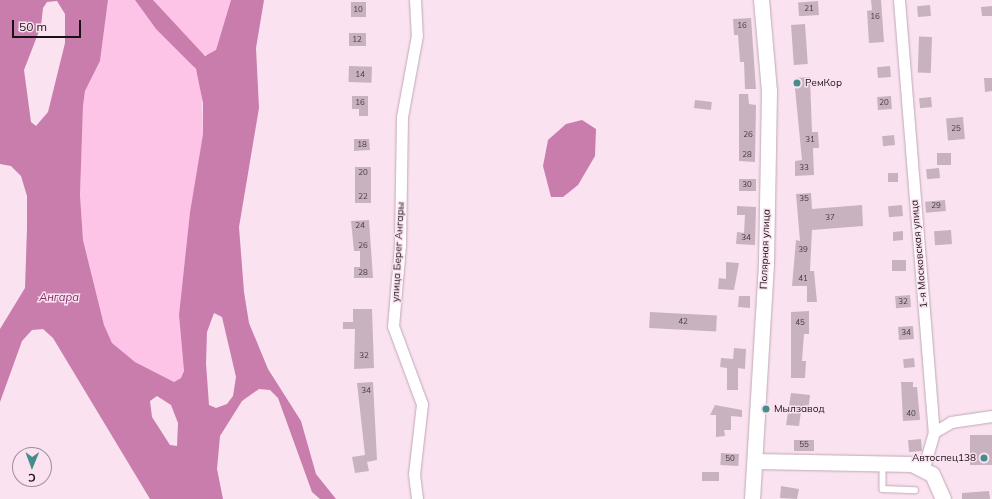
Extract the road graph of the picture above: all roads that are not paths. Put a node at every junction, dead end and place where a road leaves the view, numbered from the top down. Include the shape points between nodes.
1 (415, 0) edge
2 (761, 0) edge
3 (899, 0) edge
4 (992, 416) edge
5 (934, 432) junction
6 (756, 462) junction
7 (883, 463) junction
8 (924, 468) junction
9 (915, 490) dead end
10 (417, 499) edge
11 (752, 499) edge
12 (943, 499) edge

1 - 10 street, улица Берег Ангары via 417,35 402,117 400,245 393,326 422,404 414,474
2 - 6 main road, Полярная улица via 769,90
3 - 5 street, 1-я Московская улица
4 - 5 street via 951,422
5 - 8 street, 1-я Московская улица
6 - 7 main road
6 - 11 main road, Полярная улица
7 - 8 main road
7 - 9 lane via 883,489
8 - 12 main road via 939,483

